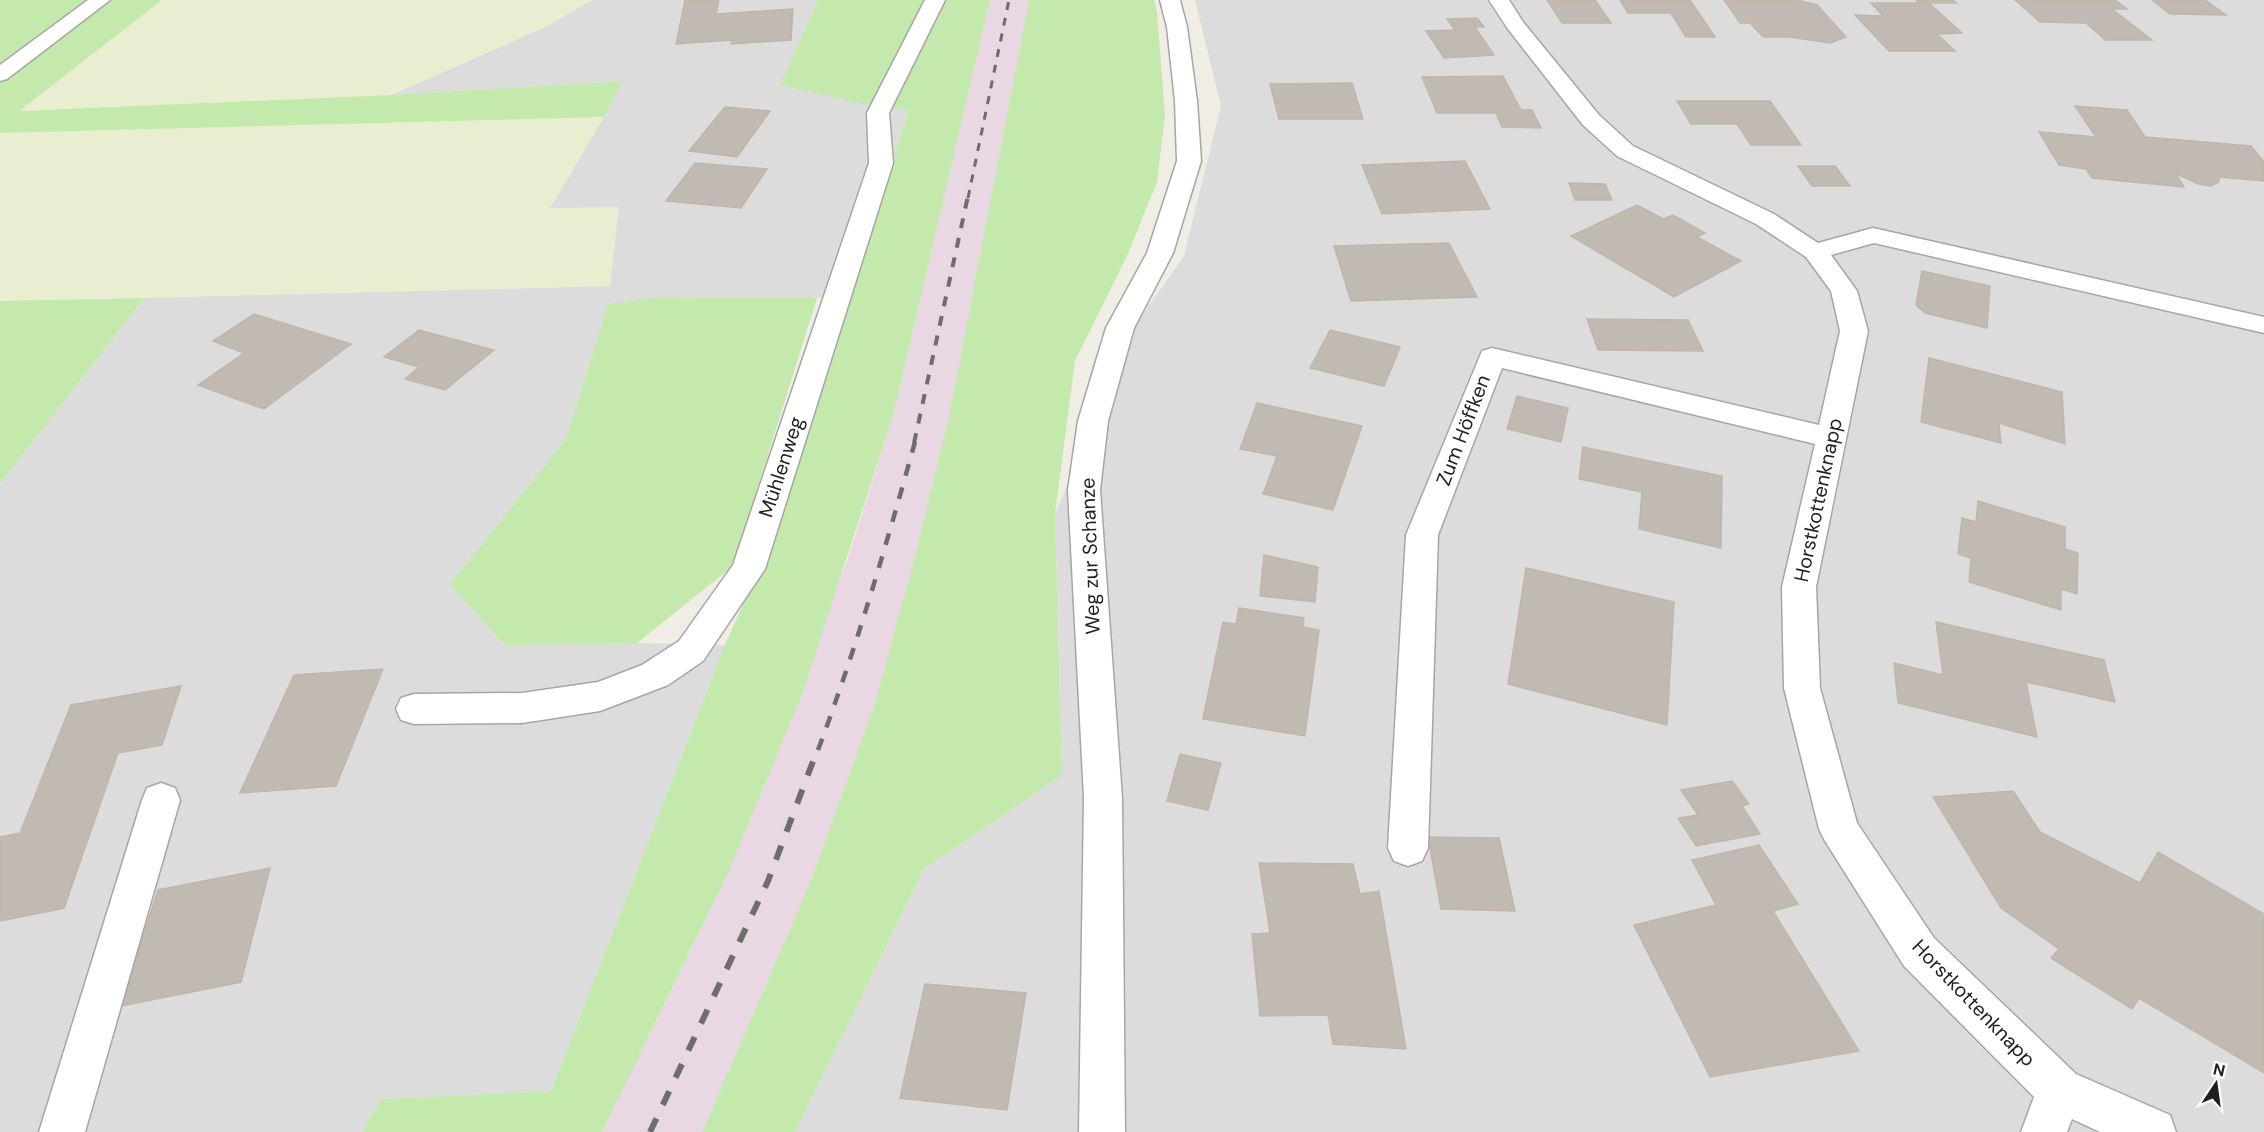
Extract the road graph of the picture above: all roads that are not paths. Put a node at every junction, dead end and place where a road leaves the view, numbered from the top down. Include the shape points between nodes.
1 (100, 0) edge
2 (935, 0) edge
3 (1170, 0) edge
4 (1499, 0) edge
5 (0, 75) edge
6 (1815, 252) junction
7 (2264, 325) edge
8 (1830, 438) junction
9 (414, 709) dead end
10 (161, 800) dead end
11 (1408, 848) dead end
12 (2060, 1090) junction
13 (62, 1132) edge
14 (1102, 1132) edge
15 (2044, 1132) edge
16 (2153, 1132) edge

1 - 5 street
2 - 9 street, Mühlenweg via 878,113 881,163 748,569 691,651 655,675 600,696 522,708
3 - 14 street, Weg zur Schanze via 1185,90 1189,161 1160,253 1120,328 1093,421 1084,490 1103,798
4 - 6 street, Horstkottenknapp via 1591,120 1626,151 1765,219
6 - 7 street via 1873,235
6 - 8 street, Horstkottenknapp via 1844,291 1854,331
8 - 11 street, Zum Höffken via 1491,357 1422,535
8 - 12 street, Horstkottenknapp via 1799,587 1802,688 1839,829 1919,952
10 - 13 street
12 - 15 street
12 - 16 street, Horstkottenknapp

